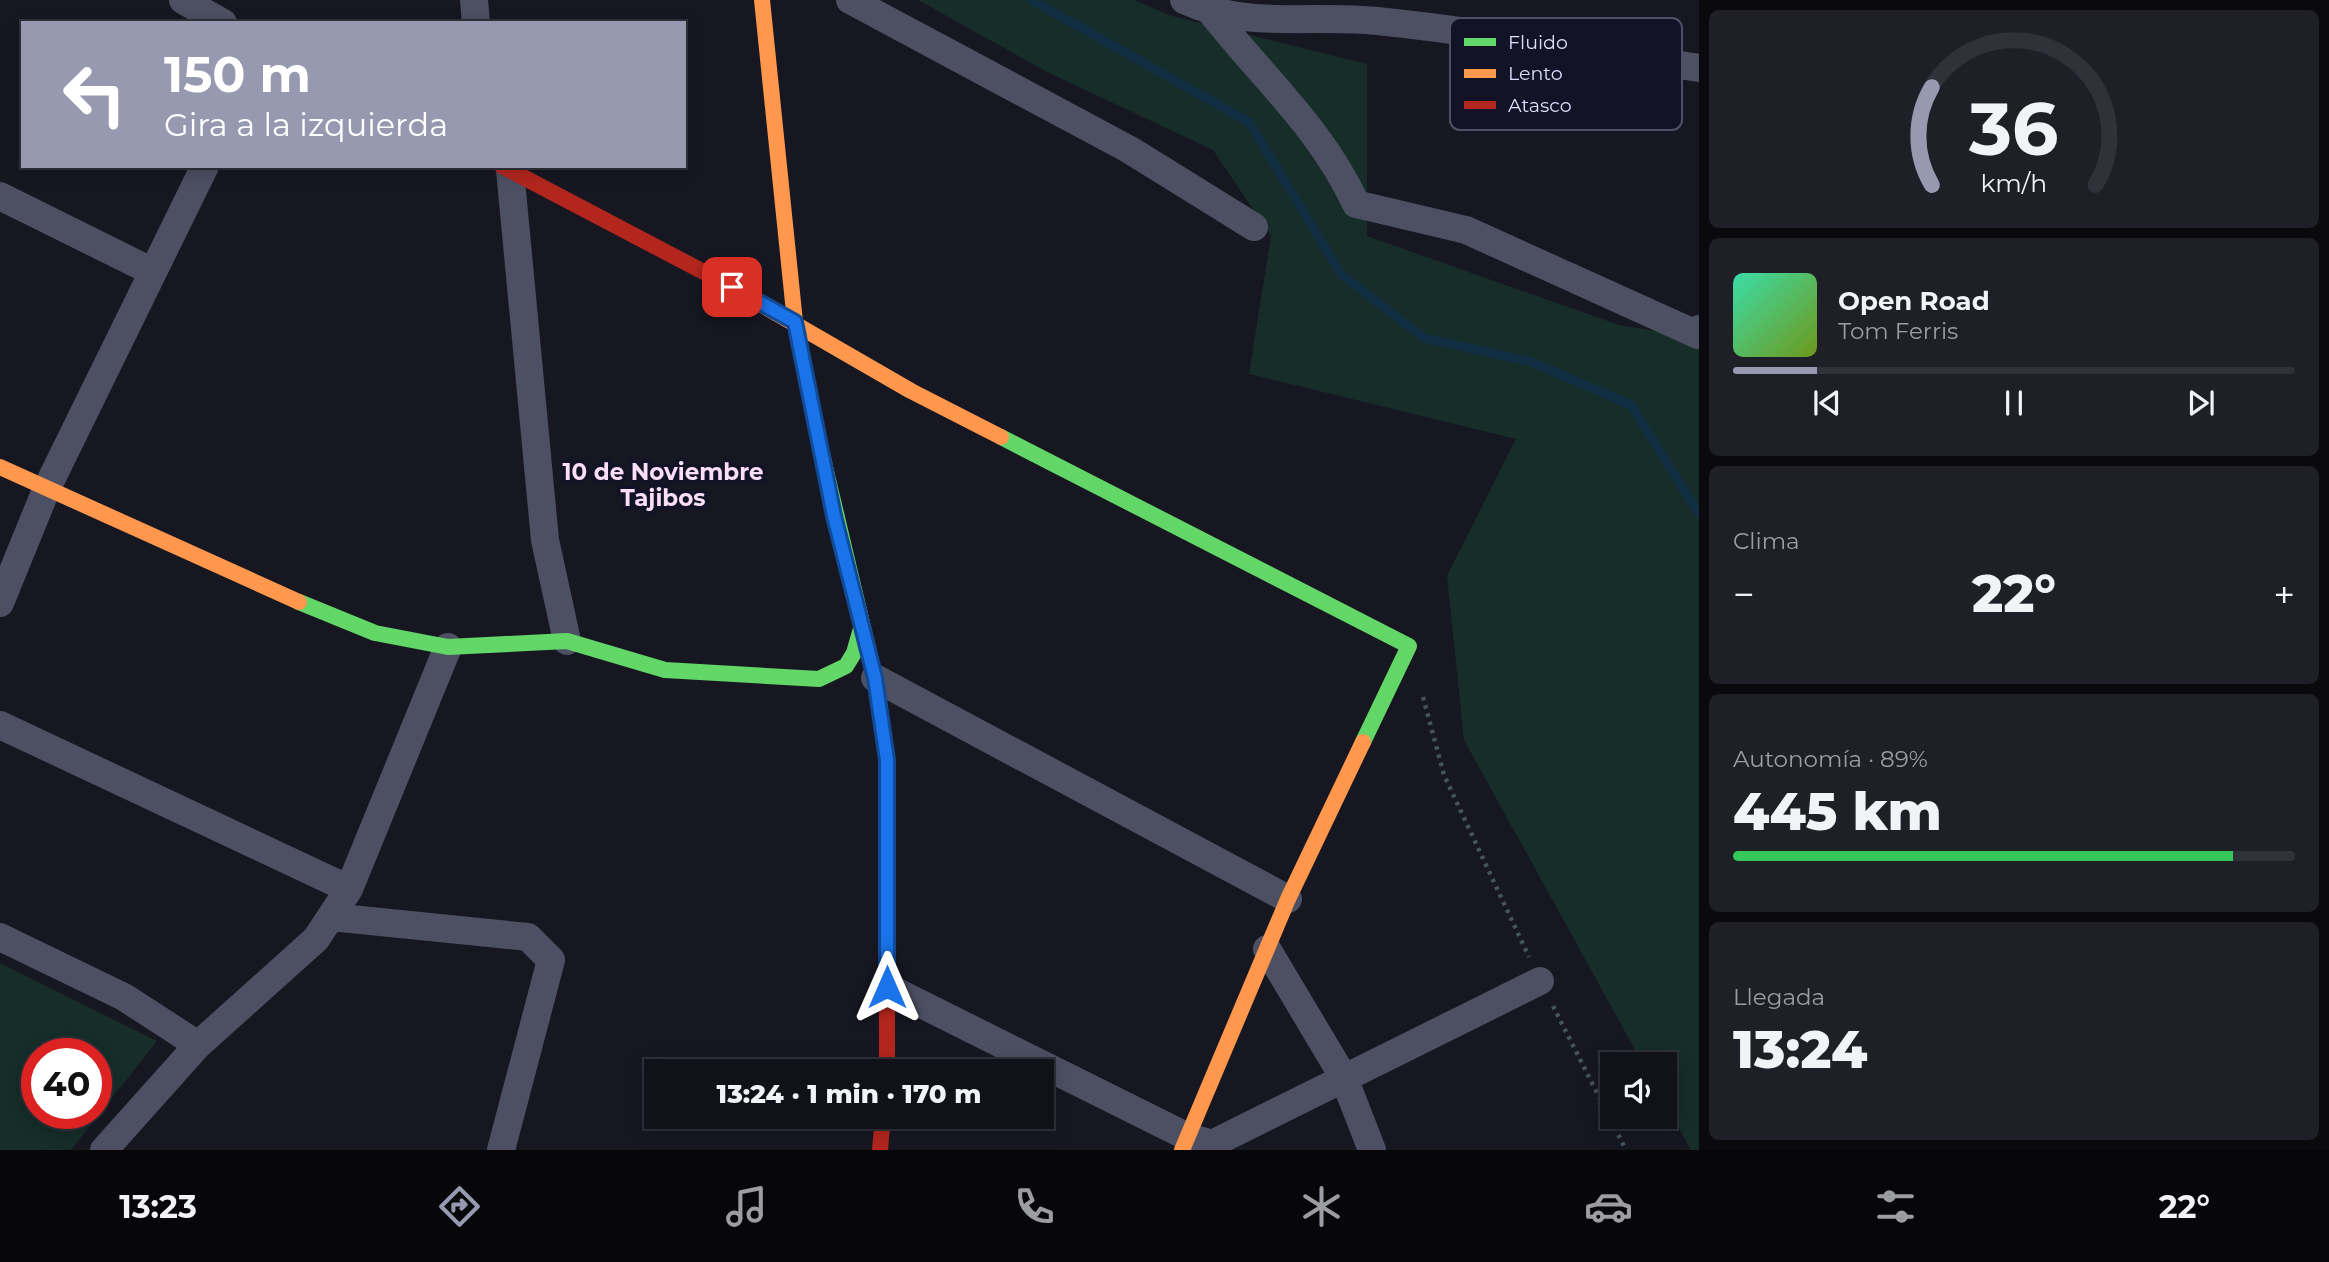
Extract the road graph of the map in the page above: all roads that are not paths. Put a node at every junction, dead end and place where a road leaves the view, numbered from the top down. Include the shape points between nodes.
1 (474, 0) edge
2 (762, 0) edge
3 (850, 0) edge
4 (1184, 0) edge
5 (195, 11) edge
6 (1212, 13) junction
7 (218, 21) edge
8 (476, 21) edge
9 (1450, 32) edge
10 (204, 168) edge
11 (506, 168) edge
12 (0, 196) edge
13 (1254, 227) dead end
14 (153, 272) junction
15 (795, 322) junction
16 (1699, 329) edge
17 (1698, 335) edge
18 (0, 467) edge
19 (46, 491) junction
20 (0, 603) edge
21 (862, 625) junction
22 (568, 641) junction
23 (448, 647) junction
24 (875, 678) junction
25 (0, 725) edge
26 (349, 889) junction
27 (1288, 899) junction
28 (331, 916) junction
29 (0, 937) edge
30 (1267, 949) junction
31 (1540, 981) road end
32 (887, 987) junction
33 (198, 1045) junction
34 (887, 1059) edge
35 (1343, 1078) junction
36 (882, 1129) edge
37 (1185, 1143) edge
38 (104, 1150) edge
39 (501, 1150) edge
40 (880, 1150) edge
41 (1372, 1150) edge

1 - 8 street
2 - 15 street
3 - 13 street via 1130,150
4 - 6 street
5 - 7 street
6 - 9 street via 1268,22 1376,21
6 - 17 street via 1315,132 1356,204 1466,230
10 - 14 street
11 - 15 street
11 - 22 street via 545,540
12 - 14 street
14 - 19 street
15 - 21 street via 834,516
15 - 27 street via 911,391 1409,646
16 - 17 street
18 - 19 street
19 - 20 street
19 - 23 street via 375,633
21 - 22 street via 852,659 839,674 819,679 665,670
21 - 24 street
22 - 23 street
23 - 26 street
24 - 27 street
24 - 32 street via 887,760
25 - 26 street
26 - 28 street
27 - 30 street
28 - 33 street via 316,939
28 - 39 street via 528,937 551,960
29 - 33 street via 124,997
30 - 35 street
30 - 37 street
31 - 35 street
32 - 34 street
32 - 37 street
33 - 38 street
35 - 37 street via 1212,1144
35 - 41 street
36 - 40 street

